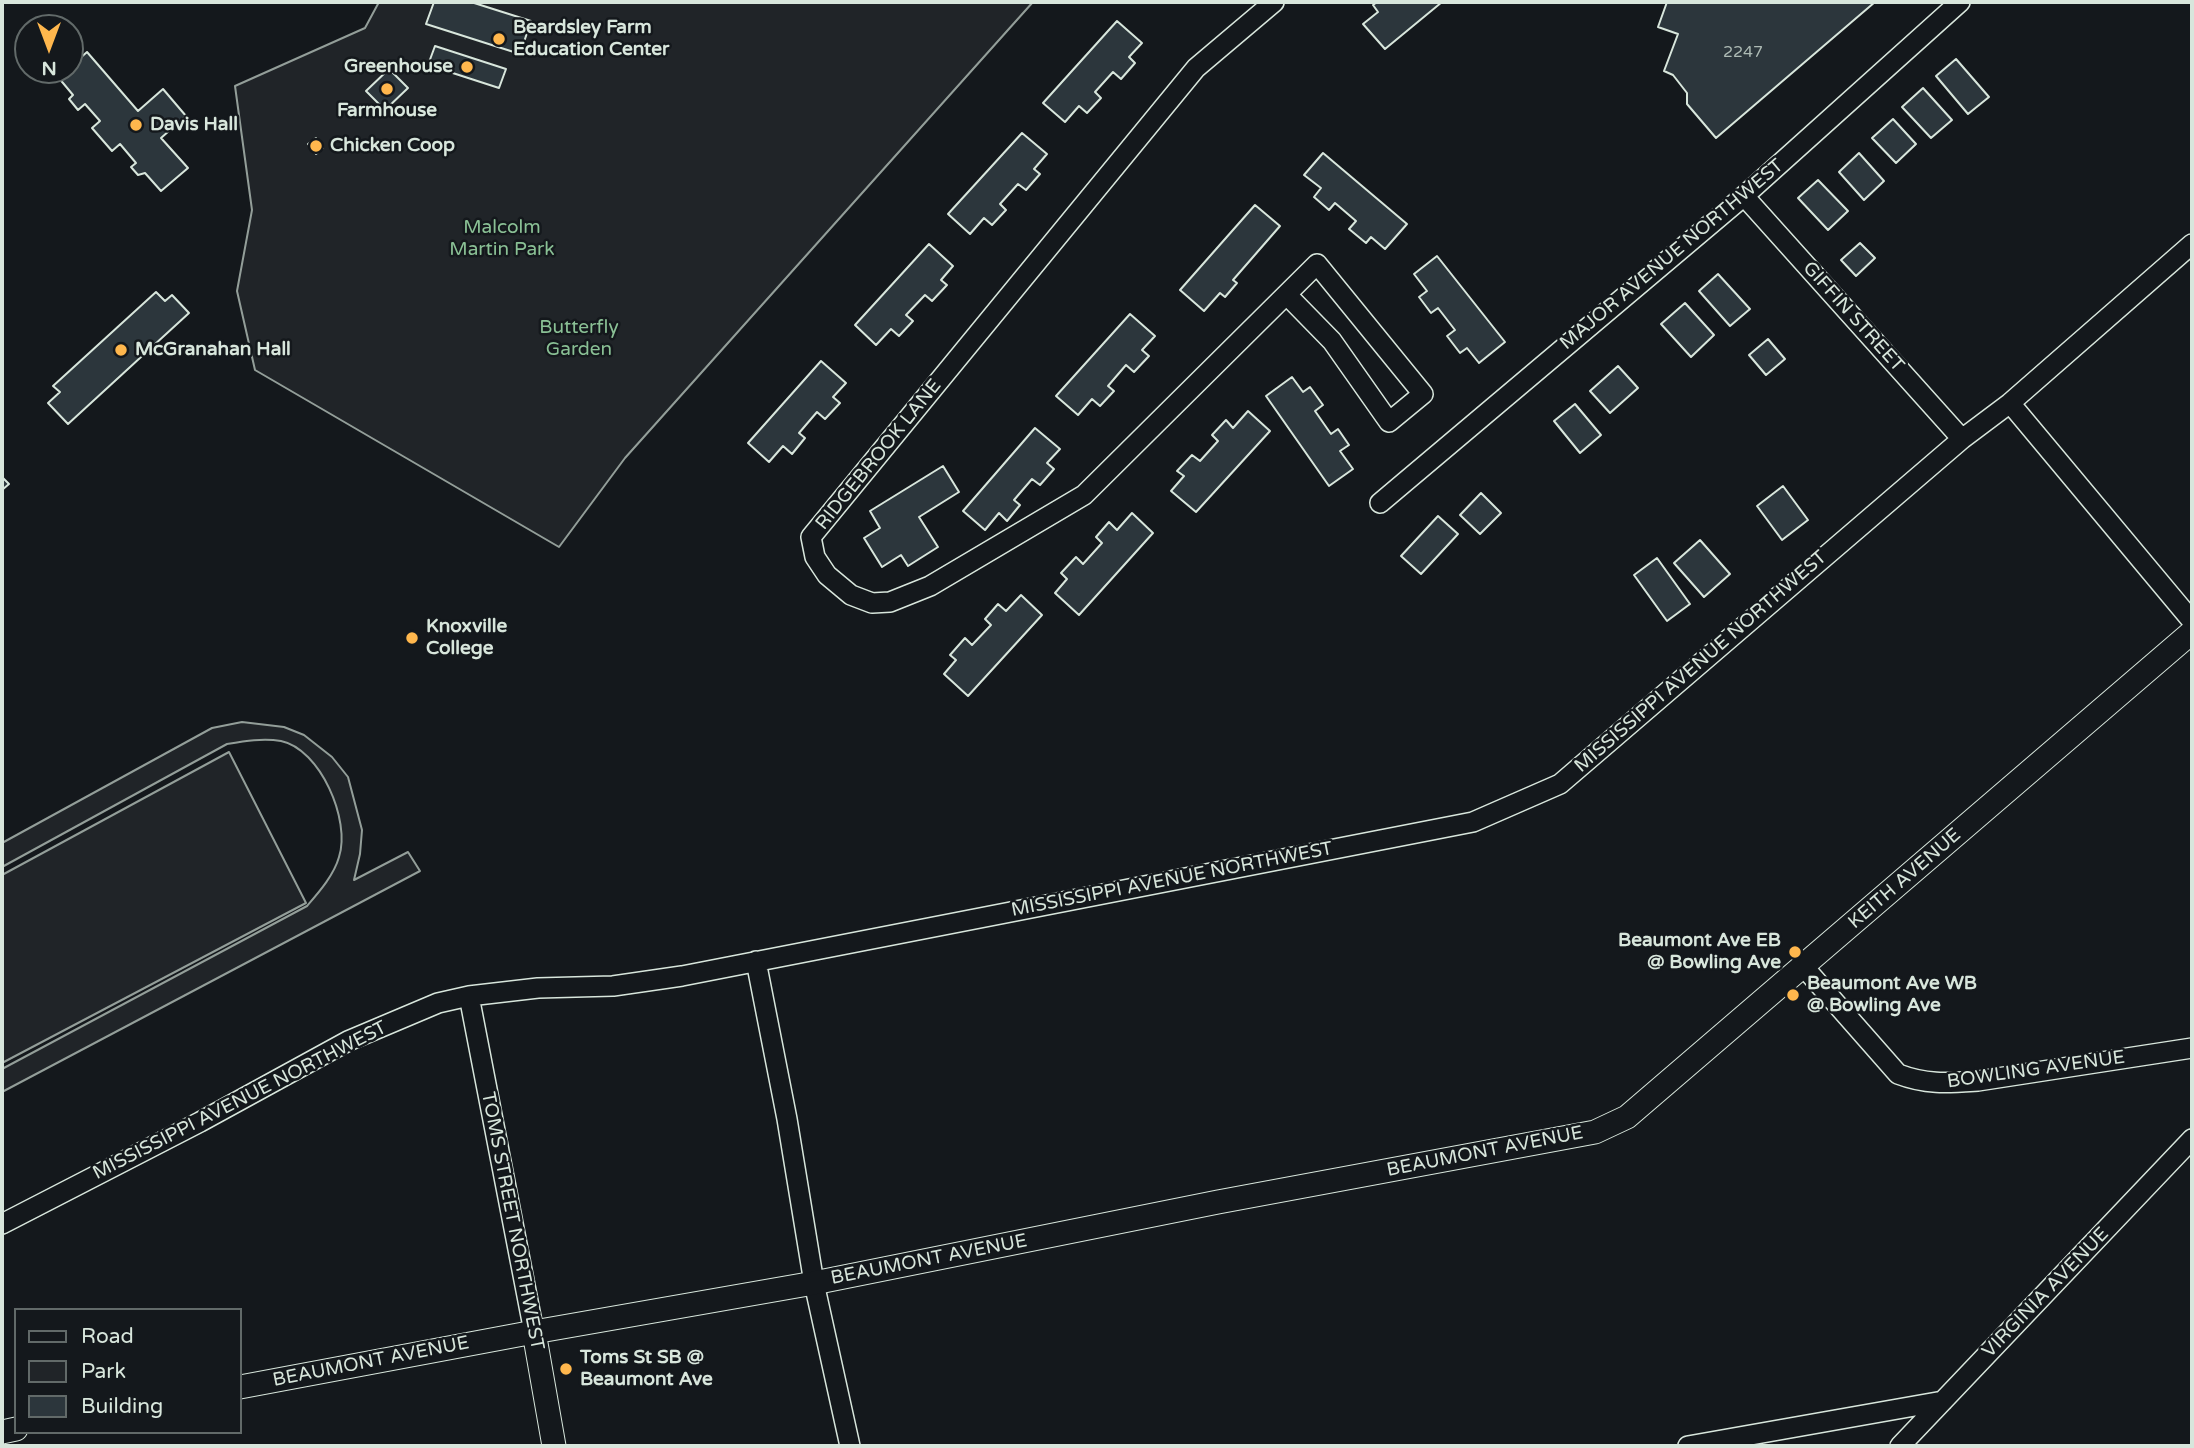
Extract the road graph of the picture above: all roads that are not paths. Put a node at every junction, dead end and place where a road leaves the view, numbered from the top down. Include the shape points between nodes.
1 (1274, 2) edge
2 (1960, 2) edge
3 (1744, 196) junction
4 (2192, 244) edge
5 (1287, 295) junction
6 (2010, 403) junction
7 (1962, 439) junction
8 (1380, 503) dead end
9 (2192, 621) edge
10 (2192, 632) edge
11 (756, 961) junction
12 (1803, 966) junction
13 (469, 996) junction
14 (2192, 1048) edge
15 (1615, 1123) joint
16 (2192, 1139) edge
17 (2, 1224) edge
18 (814, 1283) junction
19 (534, 1332) junction
20 (242, 1387) edge
21 (1943, 1401) junction
22 (554, 1446) edge
23 (850, 1446) edge
24 (1688, 1446) edge
25 (1900, 1446) edge

1 - 5 street, RIDGEBROOK LANE via 1196,68 811,537 815,557 827,576 851,595 872,603 890,602 930,586 1084,495
2 - 3 street, MAJOR AVENUE NORTHWEST
3 - 7 street, GIFFIN STREET
3 - 8 street, MAJOR AVENUE NORTHWEST
4 - 6 street, MISSISSIPPI AVENUE NORTHWEST
5 - 5 street, RIDGEBROOK LANE via 1332,341 1389,422 1423,394 1317,264
6 - 7 street, MISSISSIPPI AVENUE NORTHWEST
6 - 9 street
7 - 11 street, MISSISSIPPI AVENUE NORTHWEST via 1560,784 1473,822
10 - 12 street, KEITH AVENUE
11 - 13 street, MISSISSIPPI AVENUE NORTHWEST via 613,986
11 - 18 street
12 - 14 street, BOWLING AVENUE via 1898,1074 1918,1082 1978,1081
12 - 15 street, KEITH AVENUE
13 - 17 street, MISSISSIPPI AVENUE NORTHWEST via 439,1003 348,1041
13 - 19 street, TOMS STREET NORTHWEST
15 - 18 street, BEAUMONT AVENUE via 1595,1132
16 - 21 street, VIRGINIA AVENUE
18 - 19 street, BEAUMONT AVENUE
18 - 23 street
19 - 20 street, BEAUMONT AVENUE
19 - 22 street, TOMS STREET NORTHWEST
21 - 24 street
21 - 25 street, VIRGINIA AVENUE

